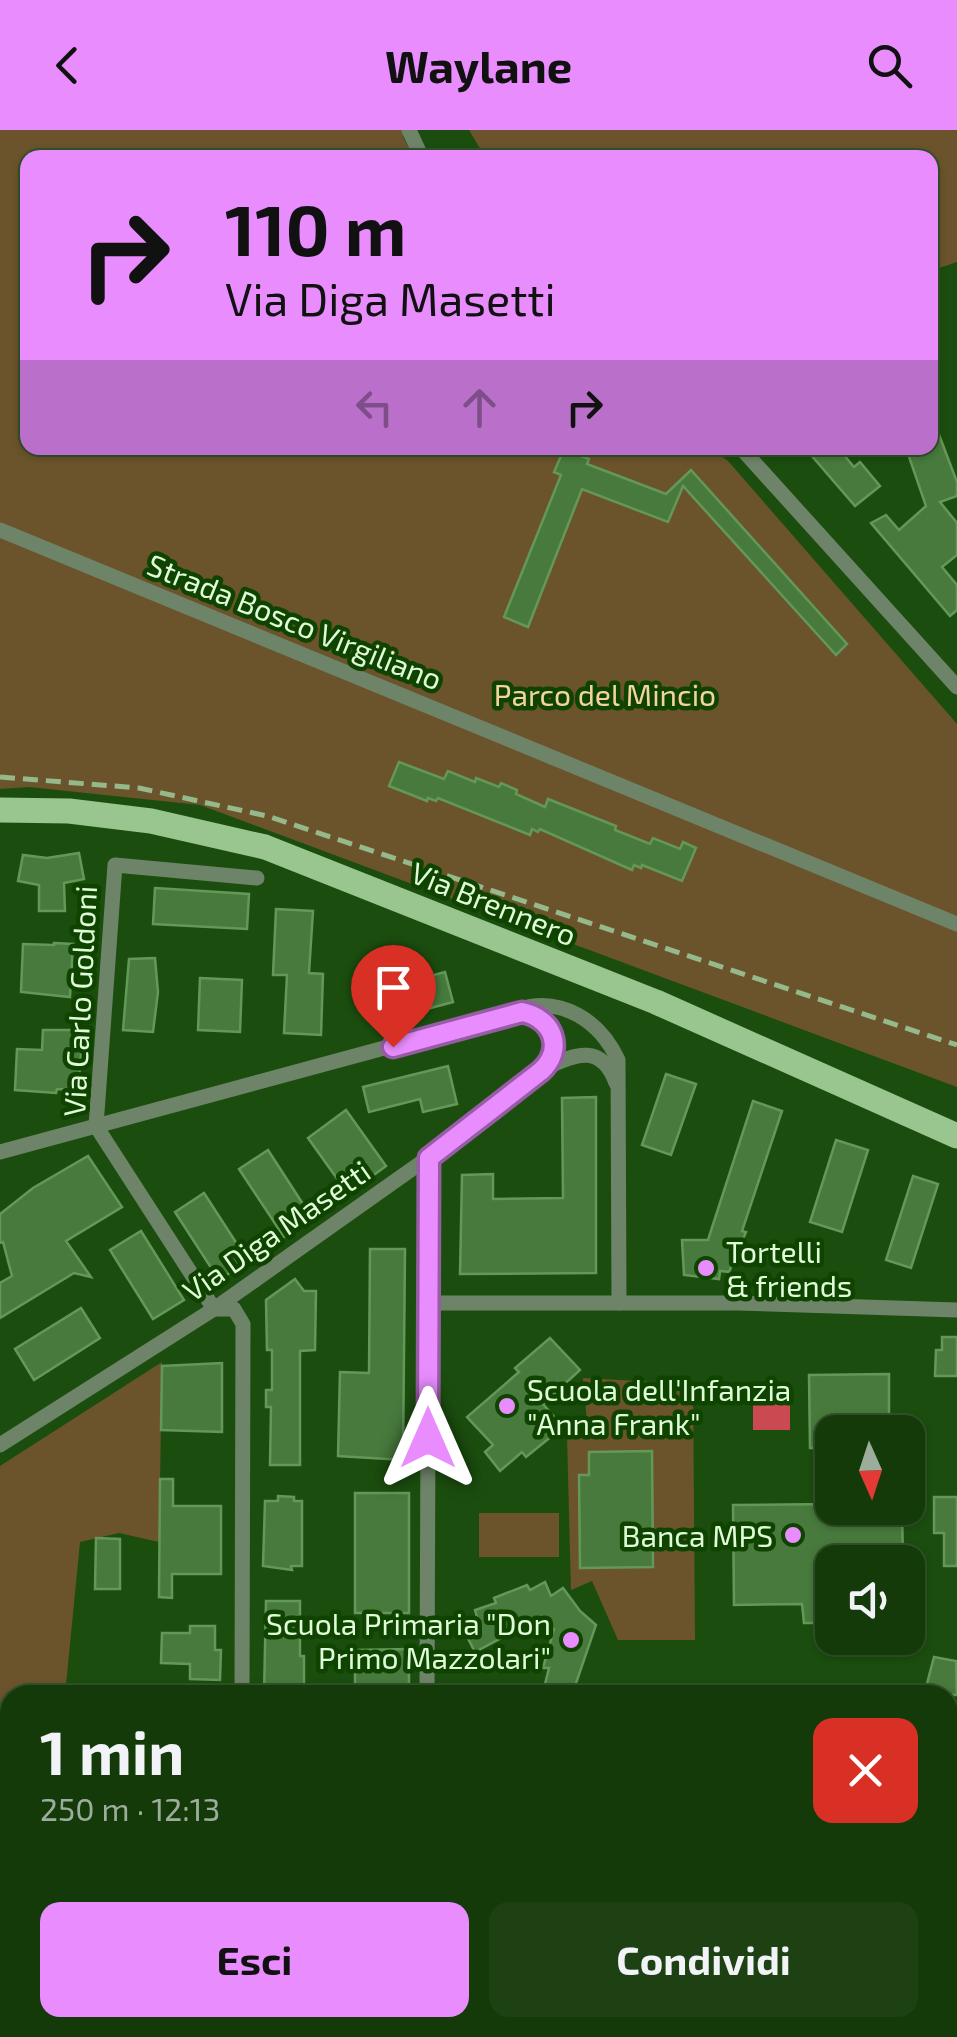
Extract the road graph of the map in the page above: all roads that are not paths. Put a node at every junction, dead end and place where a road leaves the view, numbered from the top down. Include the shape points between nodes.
1 (747, 455) edge
2 (0, 530) edge
3 (957, 687) edge
4 (0, 810) edge
5 (256, 878) dead end
6 (957, 924) edge
7 (506, 1015) junction
8 (541, 1071) junction
9 (619, 1102) junction
10 (96, 1126) junction
11 (952, 1132) edge
12 (0, 1152) edge
13 (429, 1158) junction
14 (428, 1303) junction
15 (619, 1303) junction
16 (214, 1309) junction
17 (957, 1310) edge
18 (0, 1445) edge
19 (242, 1685) edge
20 (428, 1685) edge

1 - 3 street
2 - 6 street, Strada Bosco Virgiliano
4 - 11 main road, Via Brennero via 151,822 265,847 656,1002
5 - 10 street, Via Carlo Goldoni via 114,864
7 - 8 street via 533,1014 549,1026 553,1056
7 - 9 street via 547,1005 585,1018 618,1060
7 - 10 street
8 - 9 street via 569,1057 593,1056 612,1071
8 - 13 street, Via Diga Masetti
9 - 15 street
10 - 12 street
10 - 16 street, Via Carlo Goldoni
13 - 14 street
13 - 16 street, Via Diga Masetti
14 - 15 street
14 - 20 street
15 - 17 street
16 - 18 street, Via Diga Masetti
16 - 19 street, Via Carlo Goldoni via 234,1310 243,1324

